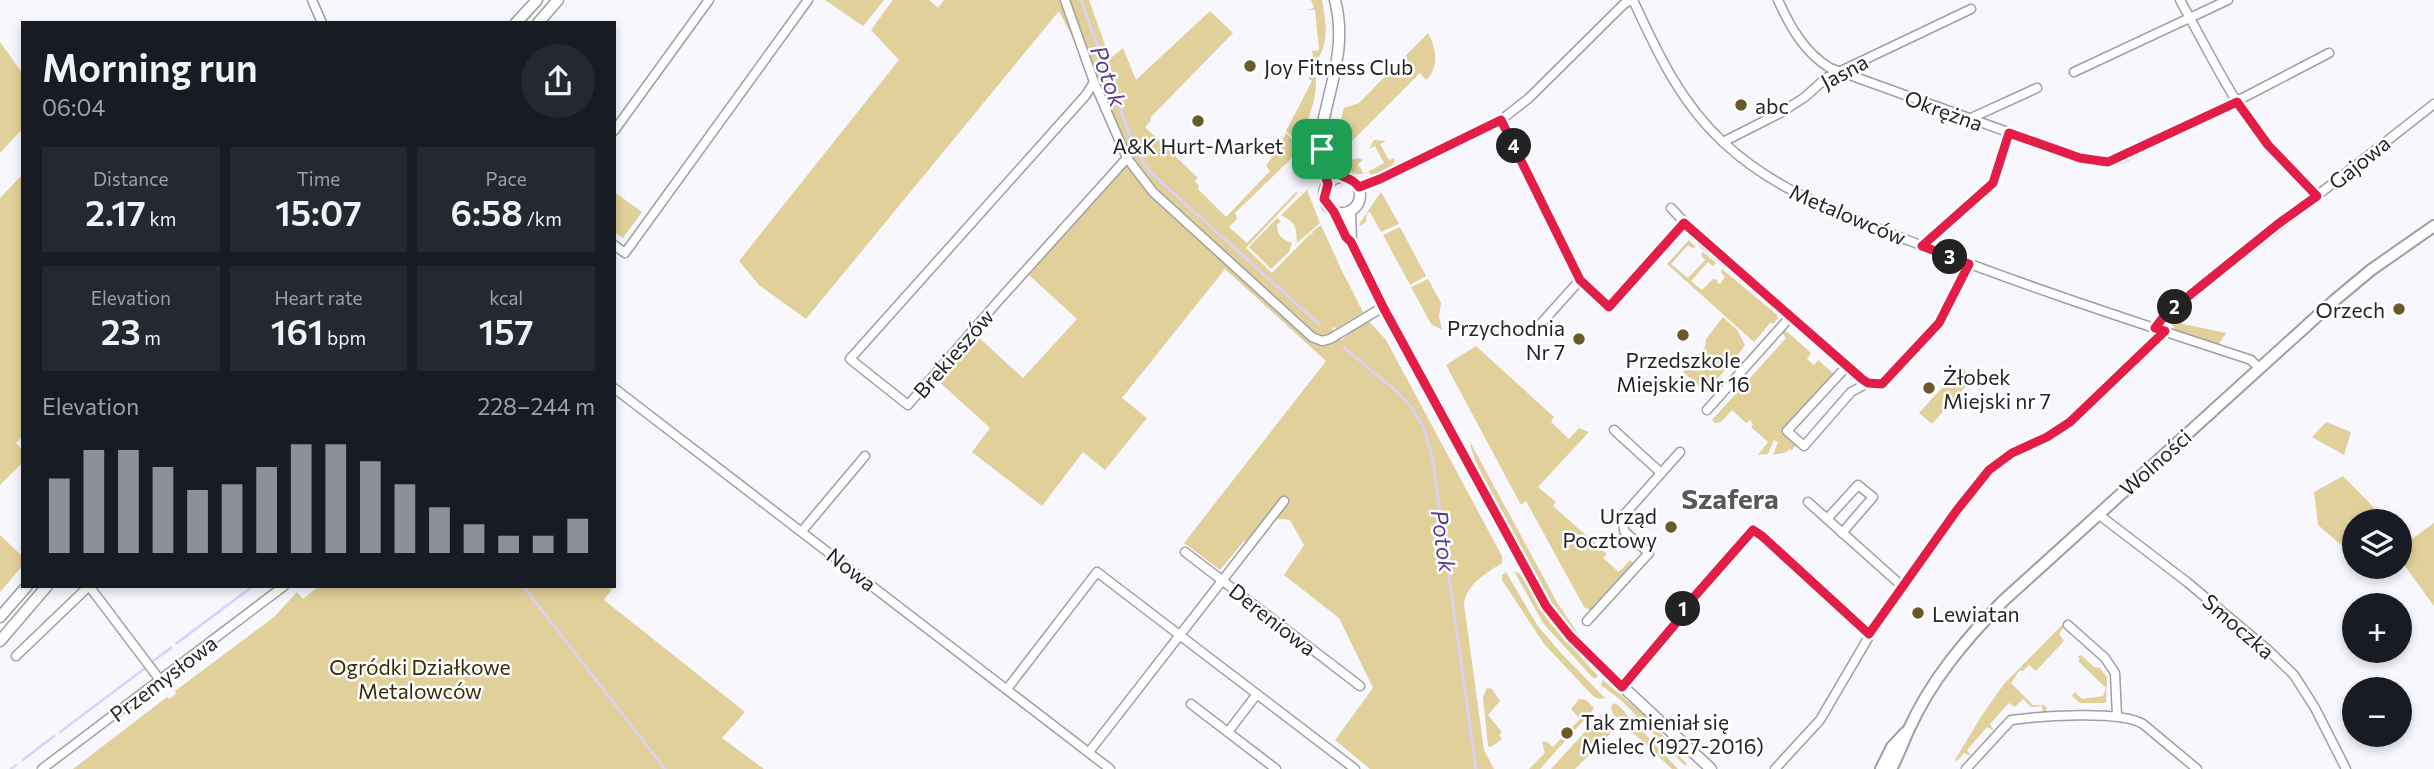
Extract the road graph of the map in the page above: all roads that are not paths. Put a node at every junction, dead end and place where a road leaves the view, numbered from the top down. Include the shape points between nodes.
1 (312, 0) edge
2 (537, 0) edge
3 (558, 0) edge
4 (709, 0) edge
5 (808, 0) edge
6 (1065, 0) edge
7 (1335, 0) edge
8 (1632, 0) edge
9 (1779, 0) edge
10 (2180, 0) edge
11 (2228, 0) edge
12 (1971, 9) dead end
13 (2190, 18) junction
14 (321, 21) edge
15 (518, 21) edge
16 (540, 21) edge
17 (2329, 53) dead end
18 (1839, 72) junction
19 (2074, 72) dead end
20 (1094, 82) junction
21 (2037, 88) dead end
22 (2237, 102) junction
23 (2434, 104) edge
24 (1969, 119) junction
25 (1501, 120) junction
26 (616, 128) edge
27 (2009, 133) junction
28 (1723, 142) junction
29 (1322, 149) junction
30 (1128, 158) junction
31 (1342, 177) junction
32 (1328, 184) junction
33 (1359, 187) junction
34 (2317, 196) junction
35 (1671, 208) dead end
36 (1334, 212) junction
37 (1350, 212) junction
38 (1684, 223) junction
39 (2434, 226) edge
40 (1351, 242) junction
41 (1922, 246) junction
42 (616, 247) edge
43 (1969, 264) junction
44 (1580, 280) junction
45 (1383, 307) junction
46 (1790, 317) junction
47 (1537, 328) dead end
48 (2155, 328) junction
49 (2165, 331) junction
50 (1847, 366) junction
51 (2259, 368) junction
52 (1868, 383) junction
53 (616, 390) edge
54 (1707, 410) dead end
55 (1614, 430) dead end
56 (1680, 452) dead end
57 (864, 457) dead end
58 (1660, 472) junction
59 (1284, 501) dead end
60 (1808, 502) dead end
61 (2098, 514) junction
62 (1827, 519) junction
63 (802, 531) junction
64 (1842, 533) junction
65 (1185, 552) dead end
66 (1222, 581) junction
67 (1902, 586) junction
68 (25, 588) edge
69 (45, 588) edge
70 (87, 588) edge
71 (91, 588) edge
72 (281, 588) edge
73 (0, 617) edge
74 (1587, 621) dead end
75 (2068, 625) dead end
76 (1869, 634) junction
77 (1180, 635) junction
78 (0, 641) edge
79 (16, 656) dead end
80 (160, 680) junction
81 (1360, 686) dead end
82 (1622, 687) junction
83 (1007, 689) junction
84 (1258, 694) junction
85 (1191, 704) dead end
86 (2117, 716) junction
87 (1909, 728) junction
88 (1228, 732) junction
89 (1089, 752) junction
90 (1342, 765) edge
91 (42, 769) edge
92 (1110, 769) edge
93 (1276, 769) edge
94 (1355, 769) edge
95 (1711, 769) edge
96 (1775, 769) edge
97 (1881, 769) edge
98 (1891, 769) edge
99 (1966, 769) edge
100 (2197, 769) edge
101 (2346, 769) edge

1 - 14 street
2 - 15 street
3 - 16 street
4 - 26 street
5 - 42 street via 625,253
6 - 20 street
7 - 29 street via 1340,48 1323,120
8 - 25 street
8 - 28 street, Metalowców via 1679,92
9 - 18 street, Okrężna via 1801,42 1821,63
10 - 13 street
11 - 13 street
12 - 18 street, Jasna
13 - 19 street
13 - 22 street
17 - 22 street, Okrężna
18 - 24 street, Okrężna
18 - 28 street, Jasna via 1782,112
20 - 30 street
20 - 30 street, Brekieszów via 850,359 908,405
21 - 24 street
22 - 27 street, Okrężna via 2108,162 2080,158
22 - 34 street via 2268,145
23 - 34 street, Gajowa
24 - 27 street, Okrężna
25 - 33 street
25 - 44 street
27 - 41 street via 1993,183
28 - 41 street, Metalowców via 1768,177 1808,200
29 - 31 street
29 - 32 street via 1319,156
30 - 45 street via 1153,192 1312,337 1330,339
31 - 32 street
31 - 33 street
32 - 36 street via 1324,199
33 - 37 street via 1360,198
34 - 48 street, Gajowa via 2165,315
35 - 38 street
36 - 37 street
36 - 40 street
37 - 40 street
38 - 44 street via 1609,307
38 - 46 street
39 - 51 main road, Wolności via 2371,270
40 - 45 street
41 - 43 street, Metalowców
43 - 48 street, Metalowców
43 - 52 street via 1939,323 1882,384
44 - 47 street
45 - 82 street via 1546,606
46 - 50 street
46 - 54 street
48 - 49 street, Metalowców
49 - 51 street, Metalowców via 2251,360
49 - 67 street via 2070,422 1989,470
50 - 52 street
50 - 52 street via 1787,431 1804,446 1851,393
51 - 61 main road, Wolności
53 - 63 street, Nowa
55 - 58 street
56 - 58 street
57 - 63 street
58 - 74 street via 1623,516 1624,531 1649,553
59 - 66 street
60 - 62 street
61 - 87 main road, Wolności via 1965,642
61 - 101 street, Smoczka via 2197,590 2294,675
62 - 64 street
62 - 64 street via 1858,485 1873,497
63 - 83 street, Nowa
64 - 67 street
65 - 66 street, Dereniowa
66 - 77 street
66 - 81 street, Dereniowa
67 - 76 street
68 - 73 street
69 - 78 street
70 - 79 street
71 - 80 street
72 - 80 street, Przemysłowa
75 - 86 street via 2115,673
76 - 82 street via 1753,530
76 - 96 street via 1820,720
77 - 83 street via 1097,572
77 - 84 street
77 - 89 street
80 - 91 street, Przemysłowa
82 - 95 street
83 - 89 street, Nowa
84 - 88 street
84 - 90 street
85 - 88 street
86 - 99 street via 2011,720
86 - 100 street via 2143,724
87 - 97 main road, Wolności
87 - 98 main road, Wolności
88 - 93 street
89 - 92 street, Nowa
90 - 94 street

